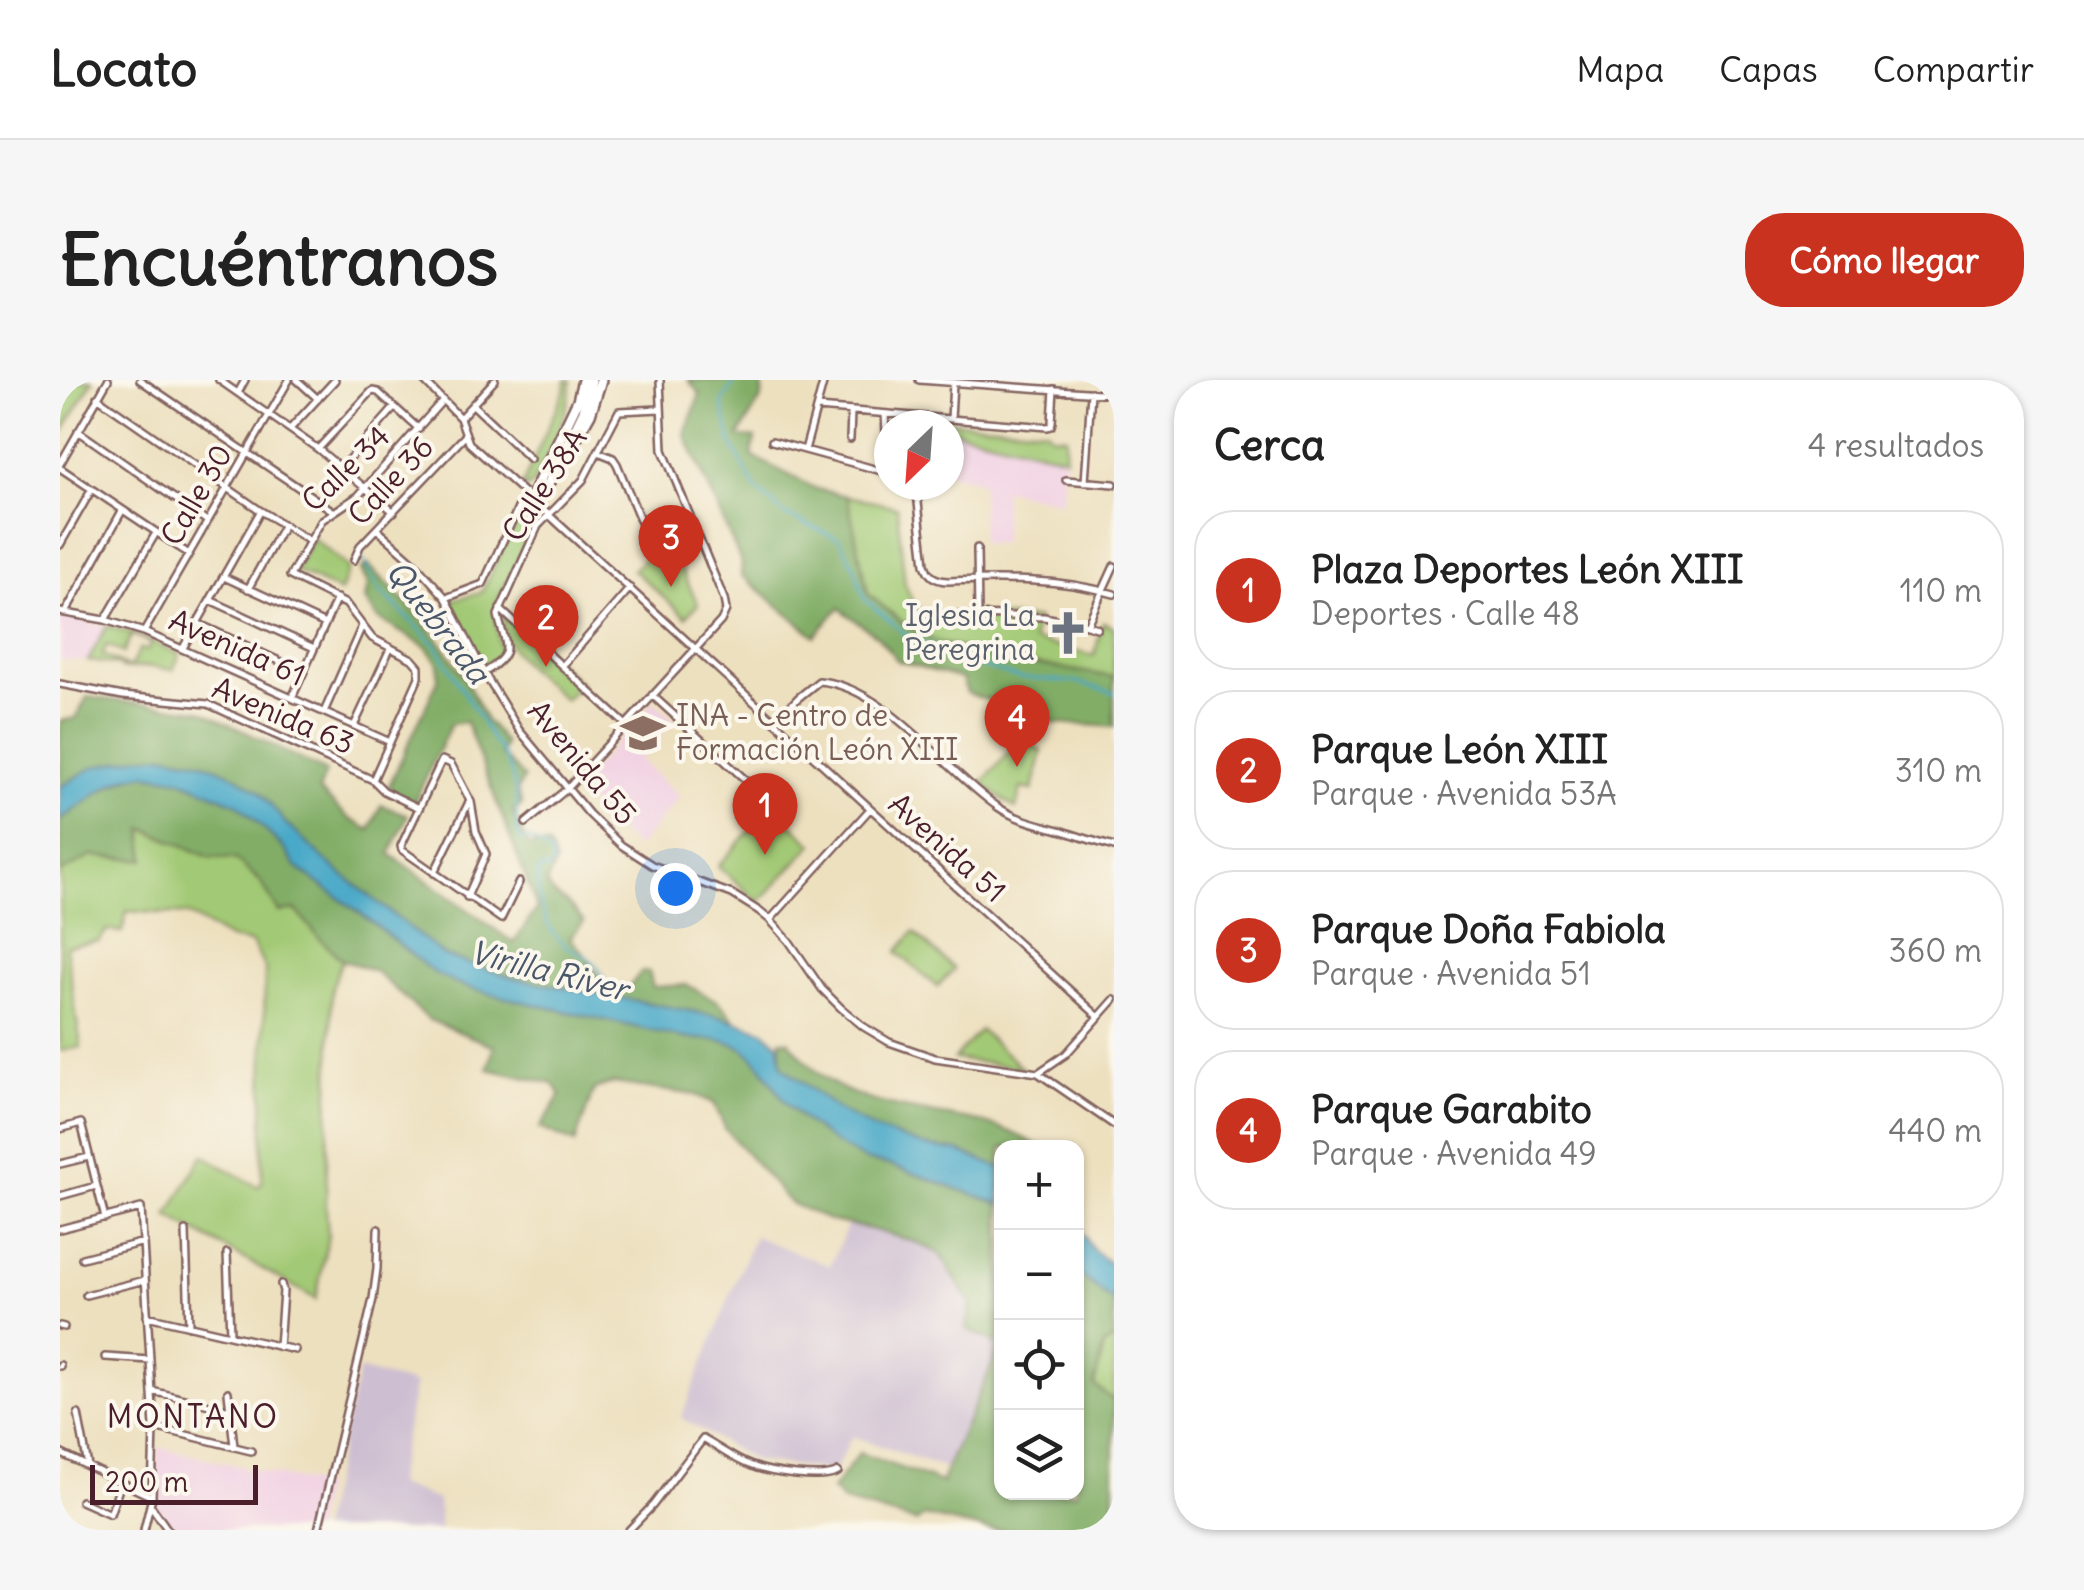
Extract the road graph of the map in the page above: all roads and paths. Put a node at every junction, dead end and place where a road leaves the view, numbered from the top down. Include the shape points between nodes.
1 (108, 380) edge
2 (140, 380) edge
3 (218, 380) edge
4 (244, 380) edge
5 (293, 380) edge
6 (335, 380) edge
7 (423, 380) edge
8 (496, 380) edge
9 (580, 380) edge
10 (591, 380) edge
11 (600, 380) edge
12 (660, 380) edge
13 (824, 380) edge
14 (919, 380) edge
15 (953, 383) junction
16 (1054, 389) junction
17 (1091, 392) junction
18 (238, 394) junction
19 (1114, 394) edge
20 (97, 397) junction
21 (318, 399) junction
22 (442, 400) junction
23 (473, 405) junction
24 (395, 407) junction
25 (817, 408) junction
26 (660, 410) junction
27 (952, 410) edge
28 (851, 412) junction
29 (874, 413) edge
30 (270, 414) junction
31 (460, 418) junction
32 (964, 420) edge
33 (290, 429) junction
34 (418, 429) junction
35 (78, 431) junction
36 (465, 436) junction
37 (850, 438) dead end
38 (772, 441) dead end
39 (318, 449) junction
40 (805, 450) junction
41 (597, 452) junction
42 (246, 454) junction
43 (530, 459) dead end
44 (60, 466) edge
45 (341, 468) junction
46 (874, 469) edge
47 (1066, 480) dead end
48 (1085, 482) junction
49 (1114, 484) edge
50 (227, 487) junction
51 (548, 487) junction
52 (366, 488) junction
53 (92, 490) junction
54 (531, 499) junction
55 (918, 500) edge
56 (123, 510) junction
57 (261, 510) junction
58 (332, 511) junction
59 (394, 512) junction
60 (549, 514) junction
61 (207, 522) junction
62 (284, 525) junction
63 (378, 530) junction
64 (156, 533) junction
65 (308, 540) junction
66 (60, 545) edge
67 (977, 548) dead end
68 (653, 551) dead end
69 (189, 554) junction
70 (354, 560) dead end
71 (1114, 566) edge
72 (224, 576) junction
73 (978, 580) junction
74 (630, 588) junction
75 (248, 589) junction
76 (1102, 590) junction
77 (1114, 594) edge
78 (337, 598) junction
79 (446, 598) junction
80 (210, 600) junction
81 (500, 608) junction
82 (62, 612) edge
83 (927, 614) dead end
84 (978, 614) junction
85 (104, 620) junction
86 (197, 623) junction
87 (325, 624) junction
88 (1087, 625) junction
89 (362, 626) junction
90 (1097, 628) dead end
91 (144, 632) junction
92 (183, 648) junction
93 (314, 648) junction
94 (696, 648) junction
95 (390, 649) junction
96 (563, 665) junction
97 (303, 672) junction
98 (484, 673) junction
99 (60, 684) edge
100 (652, 695) junction
101 (292, 698) junction
102 (324, 712) junction
103 (775, 722) junction
104 (624, 724) junction
105 (354, 726) junction
106 (390, 742) junction
107 (373, 780) junction
108 (568, 788) junction
109 (761, 794) dead end
110 (470, 800) junction
111 (419, 808) junction
112 (870, 809) junction
113 (526, 822) dead end
114 (1114, 847) edge
115 (434, 874) junction
116 (519, 882) dead end
117 (467, 896) junction
118 (770, 920) junction
119 (1114, 1000) edge
120 (1098, 1018) junction
121 (1038, 1074) junction
122 (1114, 1125) edge
123 (60, 1129) edge
124 (89, 1156) junction
125 (60, 1164) edge
126 (97, 1186) junction
127 (60, 1196) edge
128 (104, 1218) junction
129 (60, 1229) edge
130 (378, 1230) dead end
131 (186, 1231) dead end
132 (144, 1242) junction
133 (227, 1253) dead end
134 (82, 1258) dead end
135 (145, 1280) junction
136 (281, 1284) dead end
137 (86, 1294) dead end
138 (147, 1316) junction
139 (189, 1326) junction
140 (230, 1336) junction
141 (279, 1347) junction
142 (295, 1350) dead end
143 (106, 1357) dead end
144 (150, 1360) junction
145 (152, 1391) junction
146 (228, 1392) dead end
147 (230, 1410) junction
148 (78, 1414) dead end
149 (154, 1427) junction
150 (234, 1446) junction
151 (251, 1451) dead end
152 (60, 1453) edge
153 (88, 1466) junction
154 (838, 1472) dead end
155 (121, 1483) junction
156 (152, 1497) junction
157 (81, 1501) dead end
158 (150, 1506) junction
159 (144, 1530) edge
160 (168, 1530) edge
161 (318, 1530) edge
162 (629, 1530) edge

1 - 20 street
2 - 42 street
3 - 18 street
4 - 18 street
5 - 21 street
5 - 30 street, Calle 30
6 - 21 street
7 - 22 street, Avenida 51
8 - 23 street, Calle 36
9 - 54 highway via 565,430
10 - 51 highway via 584,411
11 - 51 highway via 590,414
12 - 26 street
13 - 25 street
14 - 15 street
15 - 16 street
15 - 27 street
16 - 17 street
16 - 32 street via 1051,426
17 - 19 street
17 - 48 street
18 - 30 street
20 - 35 street
20 - 50 street
21 - 33 street
22 - 31 street, Avenida 51
22 - 34 street, Calle 34
23 - 31 street, Calle 36
23 - 43 street
24 - 34 street
24 - 39 street via 380,393 367,394
24 - 45 street
25 - 28 street
25 - 40 street
26 - 41 street, Calle 38A via 619,410
26 - 94 street via 667,464 726,610
28 - 29 street
28 - 37 street
30 - 33 street
30 - 42 street, Calle 30
31 - 36 street, Avenida 51
33 - 39 street
34 - 52 street, Calle 34
35 - 44 street
35 - 61 street
36 - 54 street, Avenida 51
36 - 59 street, Calle 36
38 - 40 street
39 - 45 street
40 - 46 street
41 - 60 street, Calle 38A via 583,480
41 - 68 street via 617,464
42 - 50 street, Calle 30
42 - 58 street
44 - 53 street
45 - 52 street
47 - 48 street
48 - 49 street
50 - 57 street
50 - 61 street, Calle 30
51 - 54 highway
52 - 58 street, Calle 34
52 - 59 street
53 - 56 street
53 - 66 street
54 - 60 street, Avenida 51
54 - 79 street via 483,584
55 - 73 street via 927,572 939,580
56 - 64 street
56 - 82 street
57 - 62 street
57 - 72 street
58 - 65 street, Calle 34
59 - 63 street, Calle 36
60 - 74 street, Avenida 51
60 - 81 street, Calle 38A
61 - 69 street, Calle 30
62 - 65 street
62 - 75 street
63 - 70 street, Calle 36
63 - 79 street, Avenida 55
64 - 69 street
64 - 85 street
65 - 78 street, Calle 34 via 290,576
67 - 73 street
69 - 91 street, Calle 30
71 - 76 street
72 - 75 street
72 - 80 street
73 - 76 street via 1044,580
73 - 84 street
74 - 94 street, Avenida 51
74 - 96 street
75 - 87 street
76 - 77 street
76 - 88 street
78 - 87 street
78 - 89 street
79 - 98 street, Avenida 55
80 - 86 street
80 - 93 street
81 - 96 street
81 - 98 street, Calle 38A via 507,650
82 - 85 street, Avenida 61
83 - 84 street
84 - 88 street
85 - 91 street, Avenida 61
86 - 92 street
86 - 97 street
87 - 93 street
88 - 90 street
89 - 95 street
89 - 102 street
91 - 92 street, Avenida 61
92 - 101 street, Avenida 61
93 - 97 street
94 - 100 street
94 - 103 street, Avenida 51
95 - 105 street
95 - 106 street via 419,667
96 - 104 street
97 - 101 street
98 - 108 street, Avenida 55 via 519,730
99 - 107 street, Avenida 63 via 208,704
100 - 104 street
100 - 109 street
101 - 102 street, Avenida 61
102 - 105 street, Avenida 61
103 - 112 street, Avenida 51
103 - 114 street via 819,681 832,682 881,707 1010,814
104 - 108 street
105 - 106 street, Avenida 61
106 - 107 street
107 - 111 street, Avenida 63
108 - 113 street
108 - 118 street, Avenida 55 via 633,853 732,894
110 - 111 street via 452,764 442,760
110 - 115 street
110 - 117 street via 486,854
111 - 115 street via 401,849
112 - 118 street
112 - 120 street, Avenida 51
115 - 117 street
116 - 117 street via 501,919
118 - 121 street, Avenida 55 via 841,1008 890,1042 935,1058
119 - 120 street
120 - 121 street
121 - 122 street, Avenida 55
123 - 124 street via 81,1123
124 - 125 street
124 - 126 street
126 - 127 street
126 - 128 street
128 - 129 street
128 - 132 street via 141,1208
130 - 161 street via 373,1299
131 - 139 street
132 - 134 street
132 - 135 street
133 - 140 street
135 - 137 street
135 - 138 street
136 - 141 street
138 - 139 street
138 - 144 street
139 - 140 street
140 - 141 street
141 - 142 street
143 - 144 street
144 - 145 street
145 - 147 street
145 - 149 street
146 - 147 street
147 - 150 street
148 - 153 street
149 - 150 street
149 - 156 street
150 - 151 street
152 - 153 street
153 - 155 street
154 - 162 street via 829,1478 754,1467 704,1439
155 - 156 street
155 - 157 street via 110,1514
156 - 158 street
158 - 159 street
158 - 160 street

